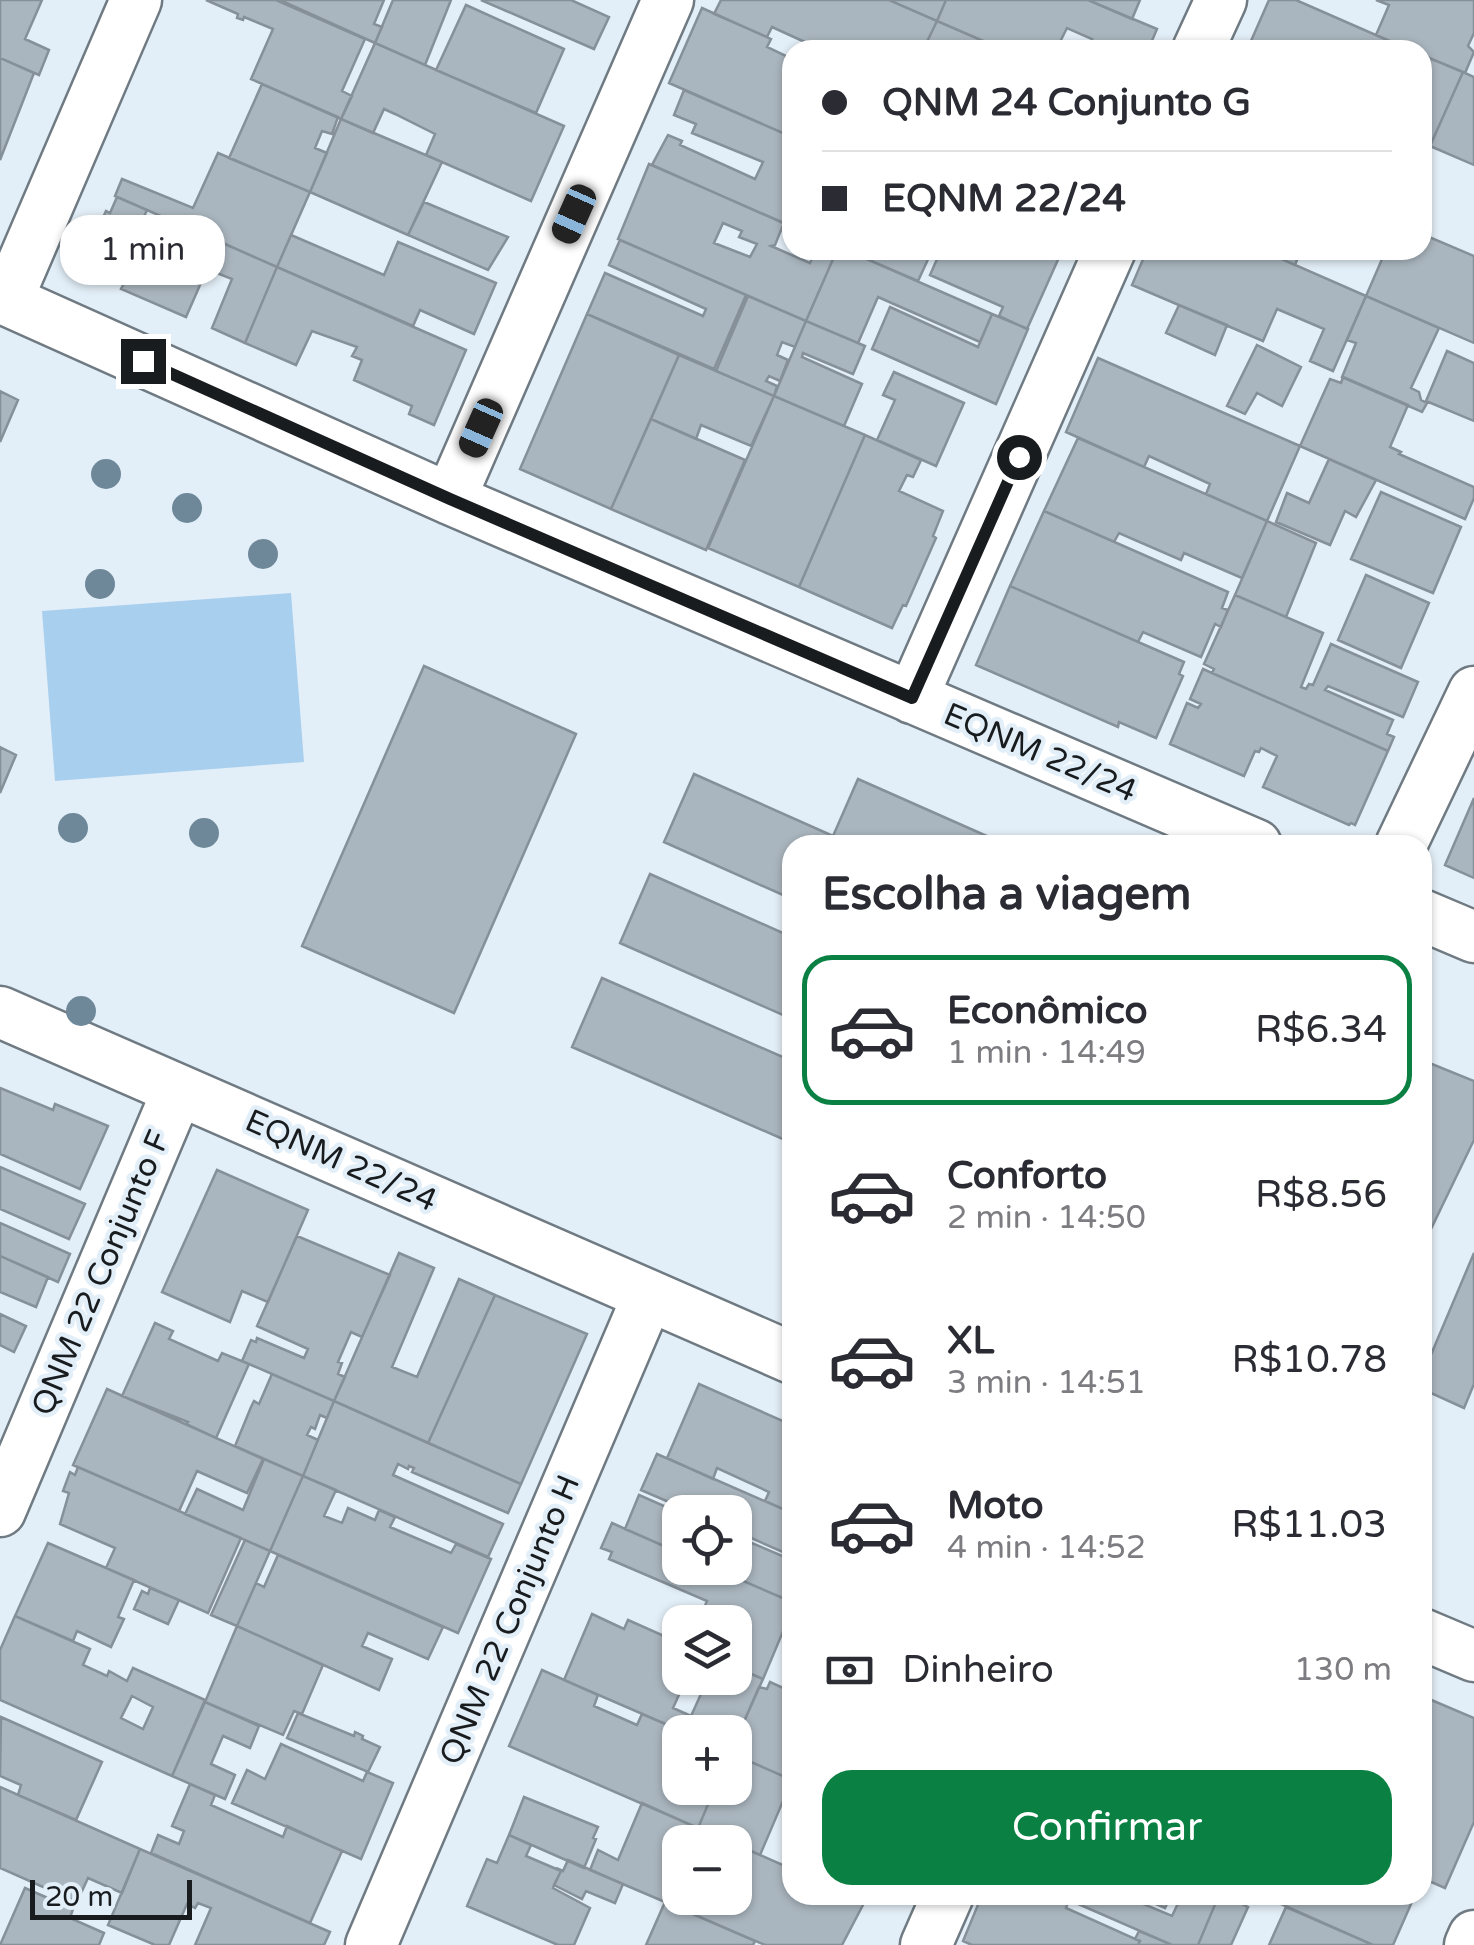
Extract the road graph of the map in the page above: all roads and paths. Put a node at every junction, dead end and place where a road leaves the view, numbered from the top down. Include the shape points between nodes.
1 (136, 0) edge
2 (668, 0) edge
3 (1220, 0) edge
4 (1202, 40) edge
5 (1106, 260) edge
6 (4, 298) edge
7 (450, 499) junction
8 (1474, 692) edge
9 (912, 698) junction
10 (1233, 835) edge
11 (1406, 835) edge
12 (1432, 919) edge
13 (1474, 937) edge
14 (0, 1012) edge
15 (178, 1090) junction
16 (648, 1296) junction
17 (782, 1354) edge
18 (0, 1511) edge
19 (1432, 1638) edge
20 (1474, 1656) edge
21 (944, 1905) edge
22 (1474, 1936) edge
23 (371, 1945) edge
24 (926, 1945) edge
25 (1470, 1945) edge

1 - 6 street
2 - 7 street
3 - 4 street
5 - 9 street
6 - 7 street, EQNM 22/24
7 - 9 street, EQNM 22/24
8 - 11 street
9 - 10 street, EQNM 22/24
12 - 13 street
14 - 15 street, EQNM 22/24
15 - 16 street, EQNM 22/24
15 - 18 street, QNM 22 Conjunto F
16 - 17 street, EQNM 22/24
16 - 23 street, QNM 22 Conjunto H
19 - 20 street
21 - 24 street
22 - 25 street

